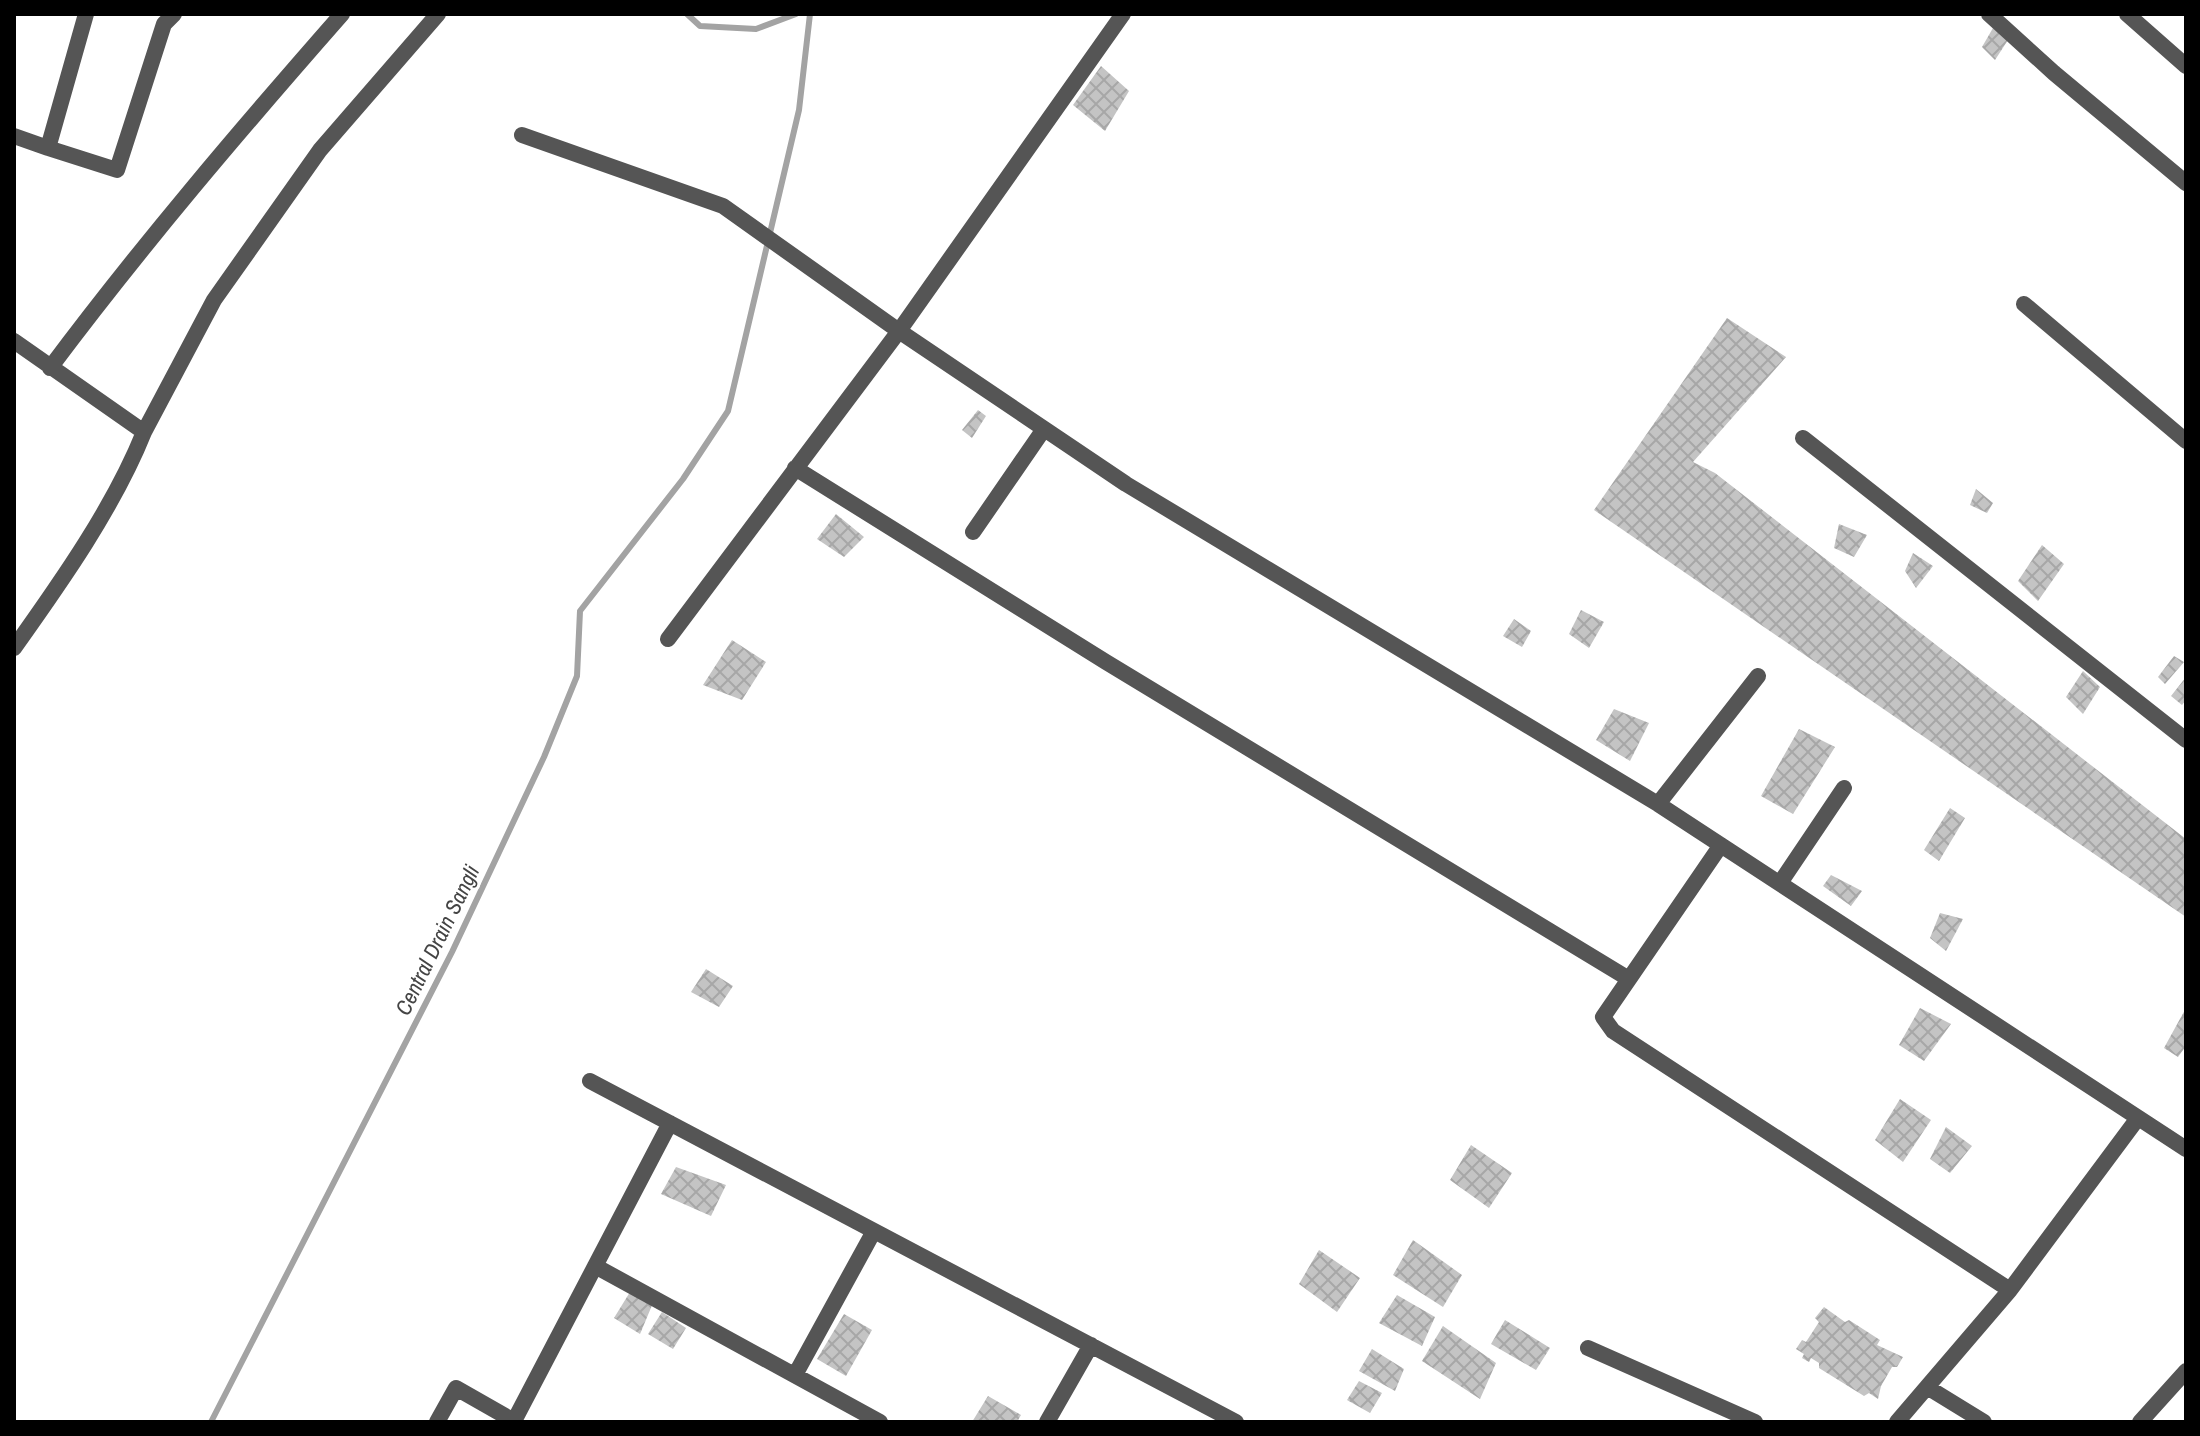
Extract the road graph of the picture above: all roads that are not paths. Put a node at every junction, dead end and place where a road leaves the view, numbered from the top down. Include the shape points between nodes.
1 (86, 14) edge
2 (174, 14) edge
3 (342, 14) edge
4 (438, 14) edge
5 (1123, 14) edge
6 (1989, 14) edge
7 (2127, 14) edge
8 (2186, 66) edge
9 (522, 135) dead end
10 (14, 136) edge
11 (48, 148) junction
12 (2186, 183) edge
13 (2024, 304) dead end
14 (899, 331) junction
15 (14, 341) edge
16 (50, 368) junction
17 (1044, 429) junction
18 (144, 432) junction
19 (1803, 438) dead end
20 (2186, 441) edge
21 (795, 468) junction
22 (973, 532) dead end
23 (668, 639) dead end
24 (14, 648) edge
25 (1758, 676) dead end
26 (2186, 740) edge
27 (1844, 788) dead end
28 (1658, 804) junction
29 (1721, 845) junction
30 (1780, 883) junction
31 (1629, 979) junction
32 (590, 1081) dead end
33 (2138, 1118) junction
34 (670, 1123) junction
35 (2186, 1149) edge
36 (874, 1231) junction
37 (595, 1266) junction
38 (2010, 1290) junction
39 (1091, 1345) junction
40 (1588, 1348) dead end
41 (2186, 1371) edge
42 (795, 1375) junction
43 (1927, 1387) junction
44 (515, 1421) edge
45 (437, 1422) edge
46 (880, 1422) edge
47 (1047, 1422) edge
48 (1236, 1422) edge
49 (1755, 1422) edge
50 (1897, 1422) edge
51 (1984, 1422) edge
52 (2140, 1422) edge

1 - 11 street
2 - 11 street via 164,24 117,170
3 - 16 street via 243,126
4 - 18 street via 320,150 214,300
5 - 14 street
6 - 12 street
7 - 8 street
9 - 14 street via 723,206
10 - 11 street
13 - 20 street
14 - 17 street
14 - 21 street
15 - 16 street
16 - 18 street
17 - 22 street
17 - 28 street via 1126,484
18 - 24 street via 96,522
19 - 26 street
21 - 23 street
21 - 31 street
25 - 28 street
27 - 30 street
28 - 29 street
29 - 30 street
29 - 31 street
30 - 33 street
31 - 38 street via 1603,1017 1613,1031
32 - 34 street
33 - 35 street
33 - 38 street
34 - 36 street
34 - 37 street
36 - 39 street
36 - 42 street
37 - 42 street
37 - 44 street
38 - 43 street
39 - 47 street
39 - 48 street
40 - 49 street
41 - 52 street
42 - 46 street
43 - 50 street
43 - 51 street
44 - 45 street via 456,1388

